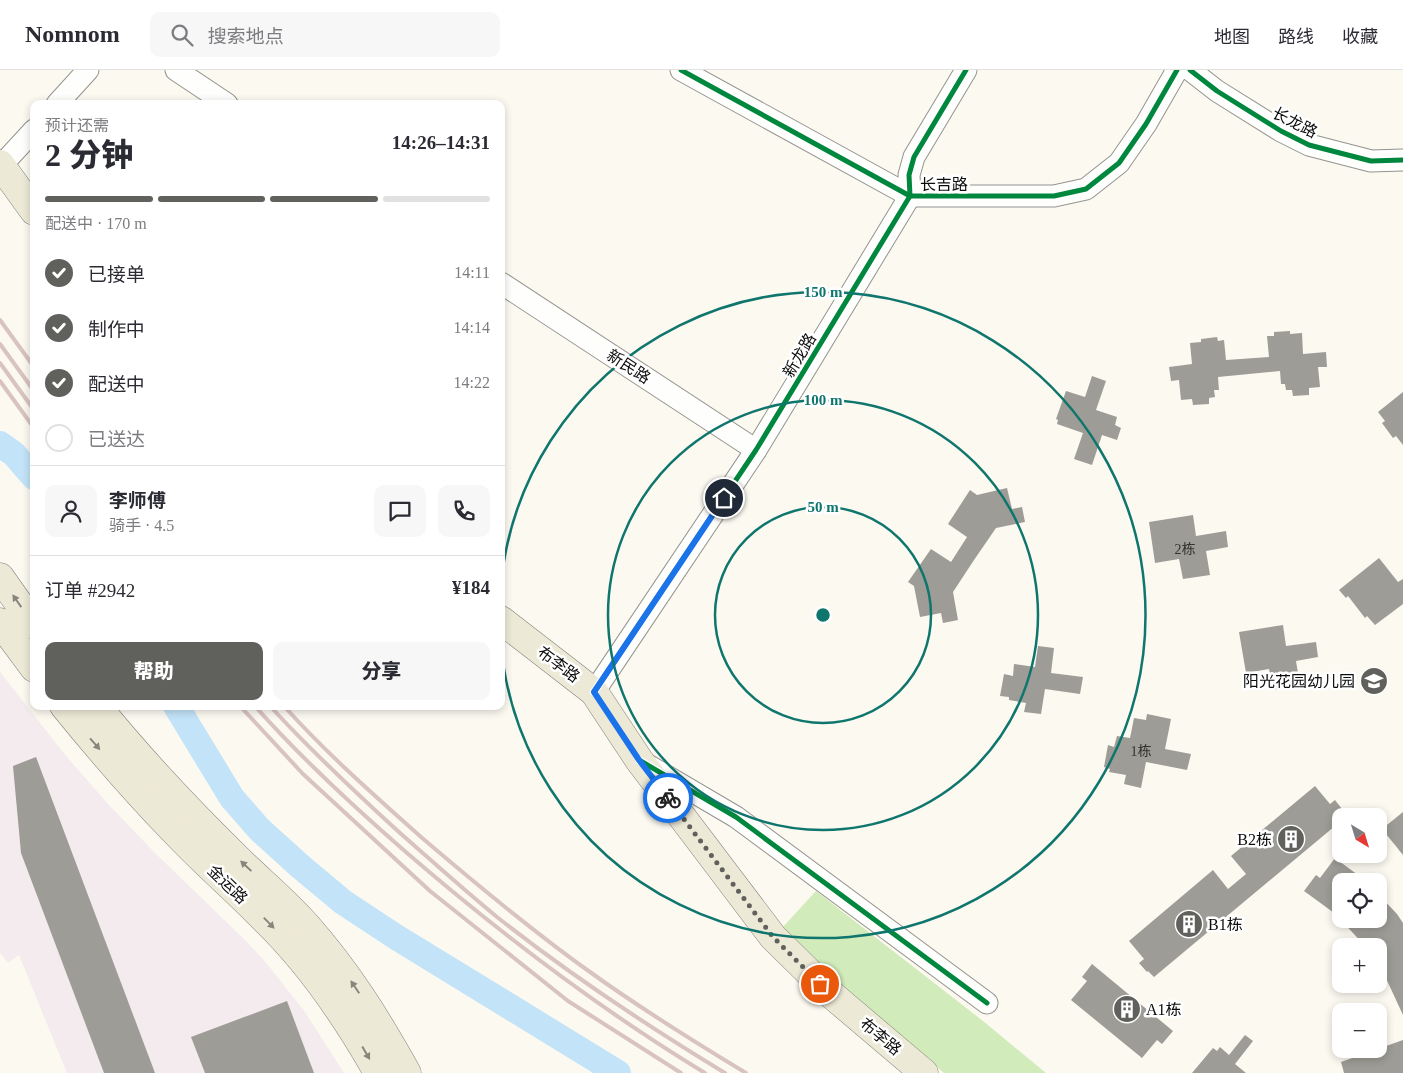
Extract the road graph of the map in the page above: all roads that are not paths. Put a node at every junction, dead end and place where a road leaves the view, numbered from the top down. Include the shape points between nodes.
1 (88, 70) edge
2 (176, 70) edge
3 (681, 70) edge
4 (966, 70) edge
5 (1178, 70) edge
6 (1190, 70) edge
7 (61, 100) edge
8 (221, 100) edge
9 (30, 134) edge
10 (1403, 160) edge
11 (1, 165) edge
12 (910, 196) junction
13 (30, 205) edge
14 (505, 286) edge
15 (756, 450) junction
16 (0, 577) edge
17 (30, 619) edge
18 (0, 622) edge
19 (505, 623) edge
20 (30, 663) edge
21 (594, 692) junction
22 (67, 710) edge
23 (100, 710) edge
24 (639, 760) junction
25 (987, 1003) dead end
26 (378, 1073) edge
27 (408, 1073) edge
28 (924, 1073) edge

1 - 7 street
2 - 8 street
3 - 12 street, 长吉路
4 - 12 street via 914,157 909,175
5 - 12 street, 长吉路 via 1119,163 1086,189 1054,196
6 - 10 street, 长龙路 via 1280,131 1309,145 1371,160
9 - 11 street
11 - 13 main road
12 - 15 street, 新龙路
14 - 15 street, 新民路
15 - 21 street, 新龙路
17 -> 16 main road
18 - 20 main road
19 - 21 main road, 布李路
21 - 24 main road, 布李路
22 -> 26 main road, 金运路 via 131,786 294,950 329,995
27 -> 23 main road, 金运路 via 350,980 308,927 193,814
24 - 25 street via 736,817
24 - 28 main road, 布李路 via 773,937 832,996

